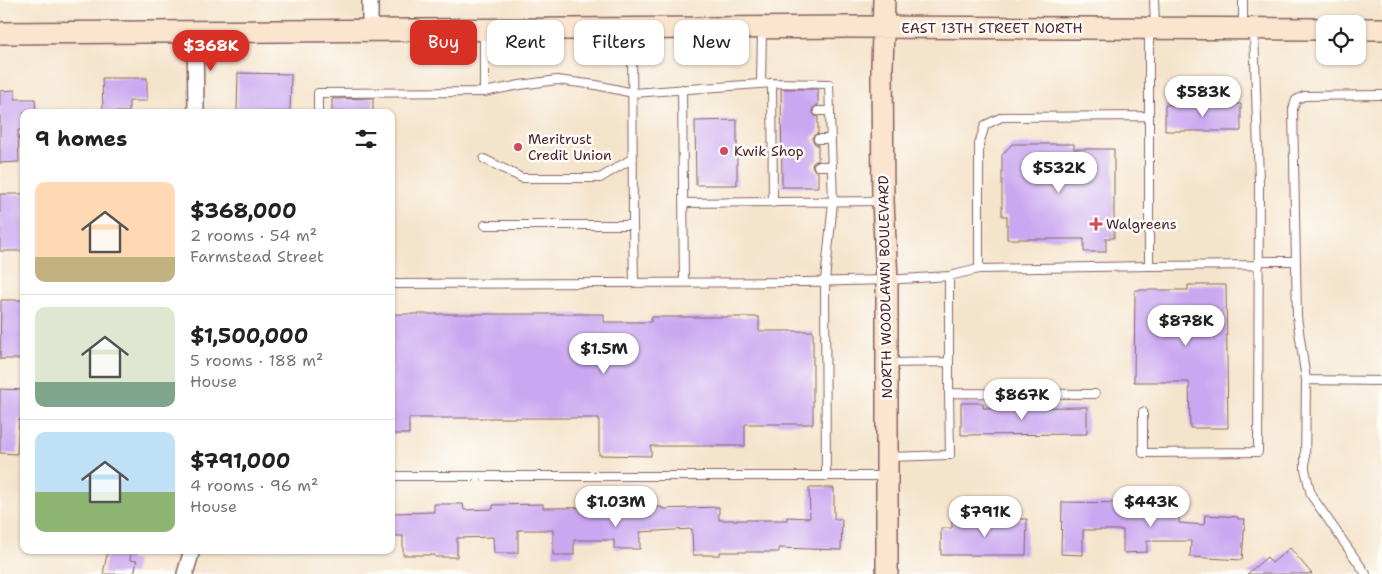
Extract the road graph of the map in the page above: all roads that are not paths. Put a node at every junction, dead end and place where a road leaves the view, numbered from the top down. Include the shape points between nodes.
1 (370, 0) edge
2 (884, 0) edge
3 (1154, 0) edge
4 (1243, 0) edge
5 (883, 27) junction
6 (762, 28) junction
7 (1152, 28) junction
8 (1248, 28) junction
9 (574, 29) edge
10 (664, 29) edge
11 (1316, 29) edge
12 (1366, 29) edge
13 (1382, 29) edge
14 (484, 30) junction
15 (370, 31) junction
16 (195, 32) junction
17 (0, 33) edge
18 (633, 65) edge
19 (772, 83) junction
20 (761, 84) junction
21 (682, 90) junction
22 (484, 92) junction
23 (633, 93) junction
24 (1382, 95) edge
25 (196, 109) edge
26 (318, 109) edge
27 (818, 111) dead end
28 (830, 111) junction
29 (772, 112) junction
30 (782, 112) dead end
31 (1149, 116) junction
32 (818, 139) dead end
33 (831, 139) junction
34 (772, 140) junction
35 (782, 140) dead end
36 (633, 158) junction
37 (484, 159) dead end
38 (773, 166) junction
39 (782, 166) dead end
40 (818, 166) dead end
41 (832, 166) junction
42 (882, 201) junction
43 (683, 202) junction
44 (773, 202) junction
45 (833, 202) junction
46 (485, 225) dead end
47 (634, 225) junction
48 (1296, 261) junction
49 (1259, 263) junction
50 (1149, 266) junction
51 (979, 269) junction
52 (948, 276) junction
53 (887, 280) junction
54 (825, 281) junction
55 (684, 282) junction
56 (634, 283) junction
57 (395, 284) edge
58 (949, 362) junction
59 (887, 363) junction
60 (1306, 380) junction
61 (1382, 381) edge
62 (949, 393) junction
63 (1095, 394) dead end
64 (1143, 412) dead end
65 (887, 466) junction
66 (395, 476) edge
67 (826, 476) junction
68 (191, 554) edge
69 (185, 574) edge
70 (887, 574) edge
71 (1366, 574) edge

1 - 15 street
2 - 5 main road, NORTH WOODLAWN BOULEVARD
3 - 7 lane
4 - 8 lane
5 - 6 main road, EAST 13TH STREET NORTH
5 - 7 main road, EAST 13TH STREET NORTH
5 - 42 main road, NORTH WOODLAWN BOULEVARD
6 - 10 main road, EAST 13TH STREET NORTH
6 - 20 lane
7 - 8 main road, EAST 13TH STREET NORTH
7 - 31 lane
8 - 11 main road, EAST 13TH STREET NORTH
8 - 49 lane via 1259,181
9 - 14 main road, EAST 13TH STREET NORTH
12 - 13 main road
14 - 15 main road, EAST 13TH STREET NORTH
14 - 22 lane
15 - 16 main road, EAST 13TH STREET NORTH
16 - 17 main road, EAST 13TH STREET NORTH
16 - 25 street
18 - 23 lane
19 - 20 lane
19 - 28 lane via 830,84
19 - 29 lane
20 - 21 lane
21 - 23 lane
21 - 43 lane
22 - 23 lane via 557,80
22 - 26 lane via 318,93
23 - 36 lane
24 - 48 lane via 1304,96 1296,100 1293,109
27 - 28 lane
28 - 33 lane
29 - 30 lane
29 - 34 lane
31 - 50 lane
31 - 51 lane via 1002,117 986,126 979,144
32 - 33 lane
33 - 41 lane
34 - 35 lane
34 - 38 lane
36 - 37 lane via 600,178 522,178
36 - 47 lane
38 - 39 lane
38 - 44 lane
40 - 41 lane
41 - 45 lane
42 - 45 lane
42 - 53 main road, NORTH WOODLAWN BOULEVARD
43 - 44 lane
43 - 55 lane
44 - 45 lane
45 - 54 lane
46 - 47 lane
47 - 56 lane
48 - 49 lane
48 - 60 lane via 1297,317
49 - 50 lane
49 - 64 lane via 1258,452 1143,453
50 - 51 lane
51 - 52 lane
52 - 53 lane
52 - 58 lane
53 - 54 lane
53 - 59 main road, NORTH WOODLAWN BOULEVARD
54 - 55 lane
54 - 67 lane
55 - 56 lane
56 - 57 lane
58 - 59 lane
58 - 62 lane
59 - 65 main road, NORTH WOODLAWN BOULEVARD
60 - 61 lane
60 - 71 lane via 1305,469 1311,495
62 - 63 lane
62 - 65 lane via 950,455
65 - 67 lane
65 - 70 main road, NORTH WOODLAWN BOULEVARD
66 - 67 lane
68 - 69 street

